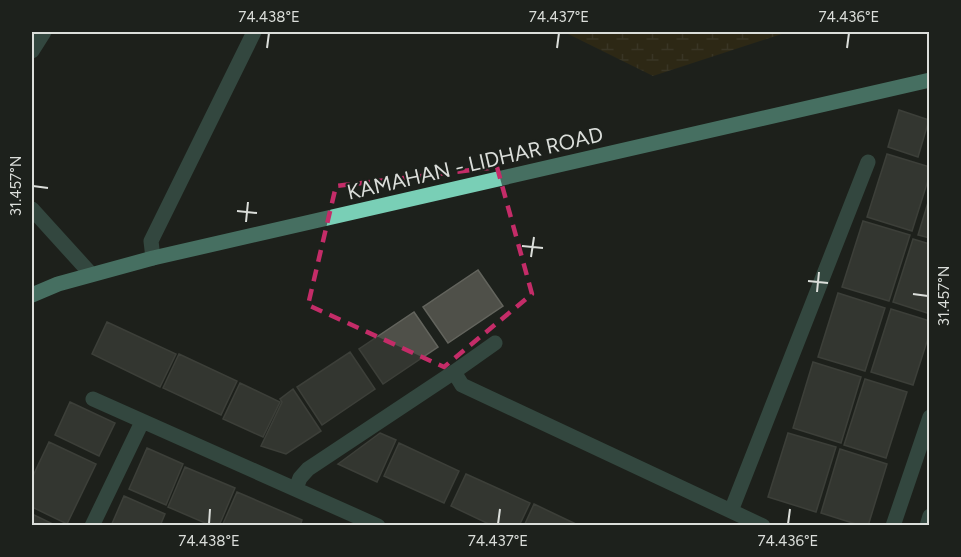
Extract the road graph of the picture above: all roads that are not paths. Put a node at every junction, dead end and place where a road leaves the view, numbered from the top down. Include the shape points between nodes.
1 (45, 32) edge
2 (254, 32) edge
3 (32, 51) edge
4 (930, 80) edge
5 (868, 162) dead end
6 (32, 209) edge
7 (153, 258) junction
8 (92, 274) junction
9 (32, 295) edge
10 (495, 343) dead end
11 (454, 372) junction
12 (93, 399) dead end
13 (930, 417) edge
14 (142, 422) junction
15 (296, 488) junction
16 (731, 511) junction
17 (930, 516) edge
18 (92, 525) edge
19 (378, 525) edge
20 (763, 525) edge
21 (893, 525) edge
22 (927, 525) edge

1 - 3 street
2 - 7 street via 151,241
4 - 7 main road, KAMAHAN - LIDHAR ROAD
5 - 16 street
6 - 8 street
7 - 8 main road, KAMAHAN - LIDHAR ROAD
8 - 9 main road, KAMAHAN - LIDHAR ROAD
10 - 11 street
11 - 15 street via 308,469
11 - 16 street via 462,385
12 - 14 street
13 - 21 street
14 - 15 street
14 - 18 street
15 - 19 street
16 - 20 street
17 - 22 street

